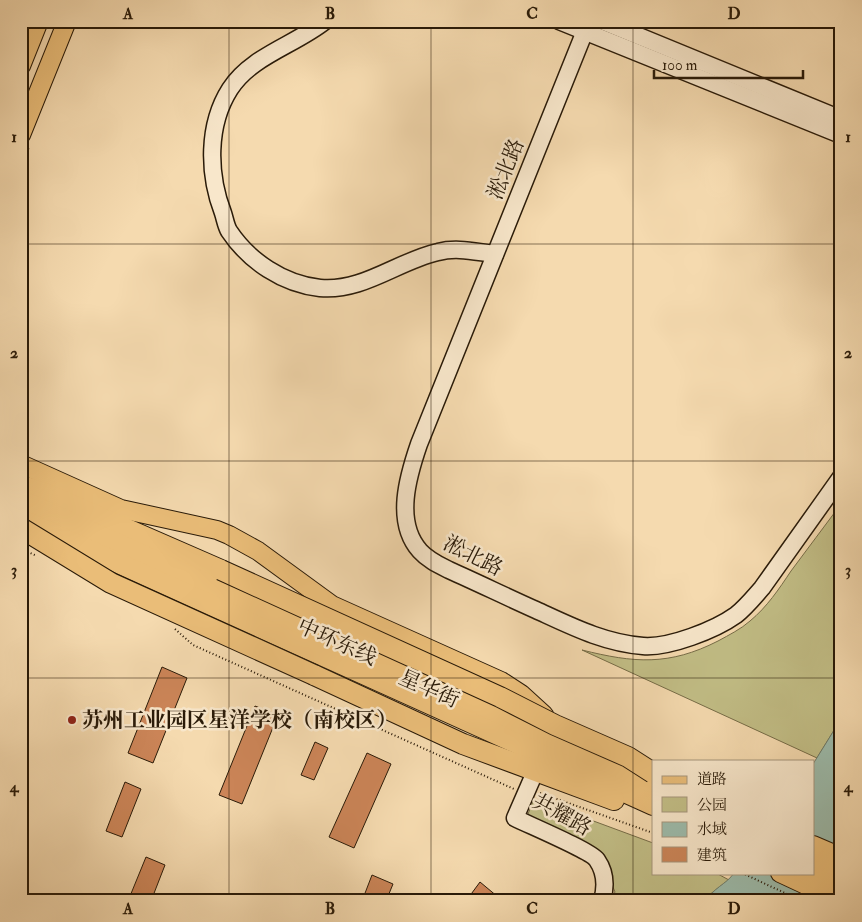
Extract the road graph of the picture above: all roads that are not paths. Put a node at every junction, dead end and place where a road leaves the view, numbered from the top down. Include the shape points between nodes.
1 (39, 21) edge
2 (67, 21) edge
3 (325, 21) edge
4 (559, 21) edge
5 (602, 21) edge
6 (586, 26) edge
7 (21, 66) edge
8 (841, 120) edge
9 (841, 135) edge
10 (21, 136) edge
11 (495, 254) junction
12 (21, 464) edge
13 (841, 477) edge
14 (21, 485) edge
15 (21, 490) edge
16 (21, 500) edge
17 (21, 519) edge
18 (21, 529) edge
19 (563, 732) junction
20 (536, 767) junction
21 (652, 772) edge
22 (652, 773) edge
23 (652, 785) edge
24 (648, 809) edge
25 (814, 845) edge
26 (841, 857) edge
27 (814, 858) edge
28 (841, 870) edge
29 (782, 874) edge
30 (806, 874) edge
31 (841, 890) edge
32 (602, 901) edge
33 (840, 901) edge

1 - 7 main road
2 - 10 main road
3 - 11 street via 241,75 222,105 212,137 213,175 229,230 252,258 279,276 320,288 351,286 439,251 458,249
4 - 6 street
5 - 8 street
6 - 9 street
6 - 11 street, 淞北路
11 - 13 street, 淞北路 via 409,473 407,524 420,551 435,563 610,641 645,646 673,642 713,627 752,600
12 - 19 main road via 121,509 217,530 242,542 332,605 512,687
14 - 21 highway, bridge via 221,570 500,697 628,757
15 - 19 main road, 星华街
16 - 23 highway, 中环东线
17 - 24 highway, 中环东线
18 - 20 main road, 星华街
18 - 20 highway, bridge via 111,583 463,744
19 - 22 main road, 星华街
20 - 24 highway
20 - 32 street, 共耀路 via 515,818 596,858 605,886
25 - 26 main road
27 - 28 highway
29 - 33 main road
30 - 31 highway

